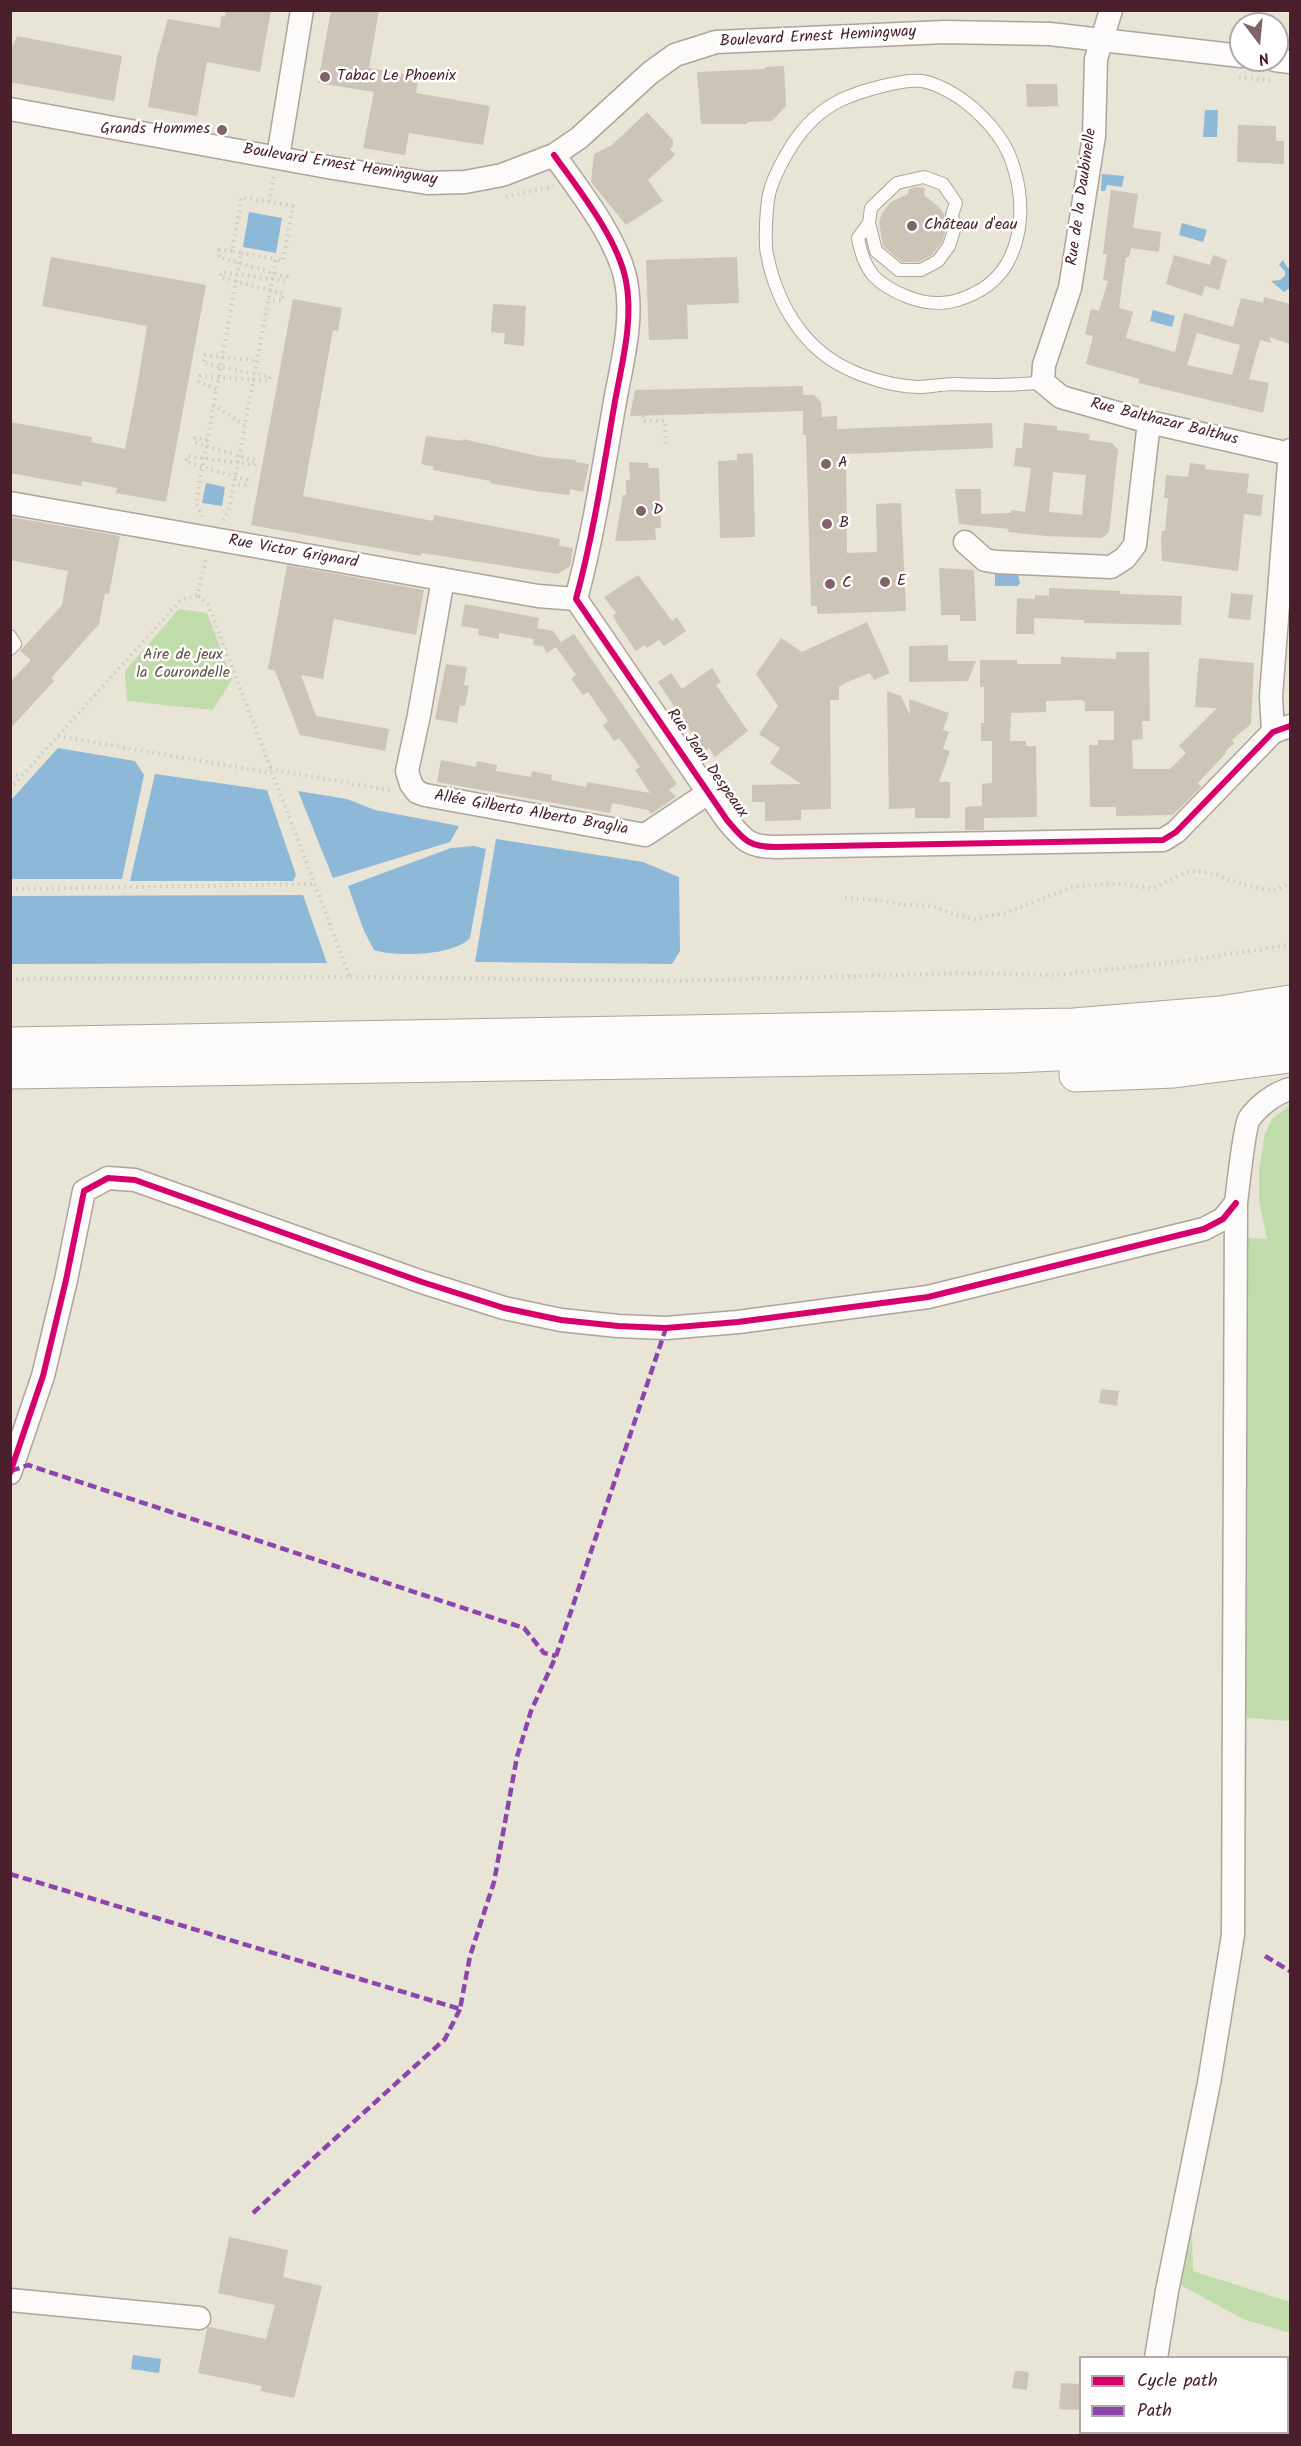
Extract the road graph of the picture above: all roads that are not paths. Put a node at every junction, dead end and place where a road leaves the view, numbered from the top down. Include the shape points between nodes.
1 (302, 10) edge
2 (1111, 10) edge
3 (1102, 38) junction
4 (1229, 55) edge
5 (10, 109) edge
6 (554, 155) junction
7 (278, 157) junction
8 (869, 223) junction
9 (1043, 382) junction
10 (1149, 422) junction
11 (1290, 452) edge
12 (10, 503) edge
13 (965, 542) dead end
14 (443, 579) junction
15 (576, 599) junction
16 (10, 636) edge
17 (10, 649) edge
18 (1282, 729) edge
19 (708, 793) junction
20 (1290, 1002) edge
21 (1290, 1032) edge
22 (10, 1044) edge
23 (1290, 1056) edge
24 (733, 1060) junction
25 (10, 1072) edge
26 (1290, 1089) edge
27 (1236, 1203) junction
28 (10, 1473) edge
29 (10, 2300) edge
30 (199, 2318) dead end
31 (1156, 2356) edge

1 - 7 street
2 - 3 street, Rue de la Daubinelle
3 - 4 street, Boulevard Ernest Hemingway
3 - 6 street, Boulevard Ernest Hemingway via 1050,33 945,32 716,42 675,55
3 - 9 street, Rue de la Daubinelle via 1096,59 1094,136 1070,288 1044,365
5 - 7 street, Boulevard Ernest Hemingway
6 - 7 street, Boulevard Ernest Hemingway via 502,175 465,182 427,183
6 - 15 street via 612,242 626,280 629,314 586,562
8 - 8 lane via 876,251 899,270 921,270 939,261 950,246 956,203 943,184 924,177 897,183 871,208
8 - 9 lane via 858,238 861,257 872,275 889,290 920,302 939,304 963,299 985,288 1000,274 1020,229 1019,192 1012,160 975,109 949,90 922,81 858,92 826,107 803,129 770,188 766,252 779,297 792,321 815,346 846,369 918,387
9 - 10 street, Rue Balthazar Balthus via 1061,397
10 - 11 street, Rue Balthazar Balthus
10 - 13 street via 1135,545 1125,558 1110,567 997,562 985,560
11 - 18 street via 1272,696
12 - 14 street, Rue Victor Grignard
14 - 15 street, Rue Victor Grignard
14 - 19 street, Allée Gilberto Alberto Braglia via 406,771 417,792 645,835
15 - 19 street, Rue Jean Despeaux
16 - 17 lane via 15,644
18 - 19 street, Rue Jean Despeaux via 1176,832 1162,840 759,847 743,840
20 - 22 highway via 1220,1013 1063,1026
21 - 24 highway via 1179,1046 1065,1054
23 - 24 highway via 1174,1071 1040,1076 809,1073
24 - 25 highway
26 - 27 street via 1264,1103 1248,1120
27 - 28 street via 1223,1219 1204,1229 928,1297 666,1328 561,1320 504,1308 135,1180 108,1178 84,1191 43,1376
27 - 31 street via 1233,1935
29 - 30 street

